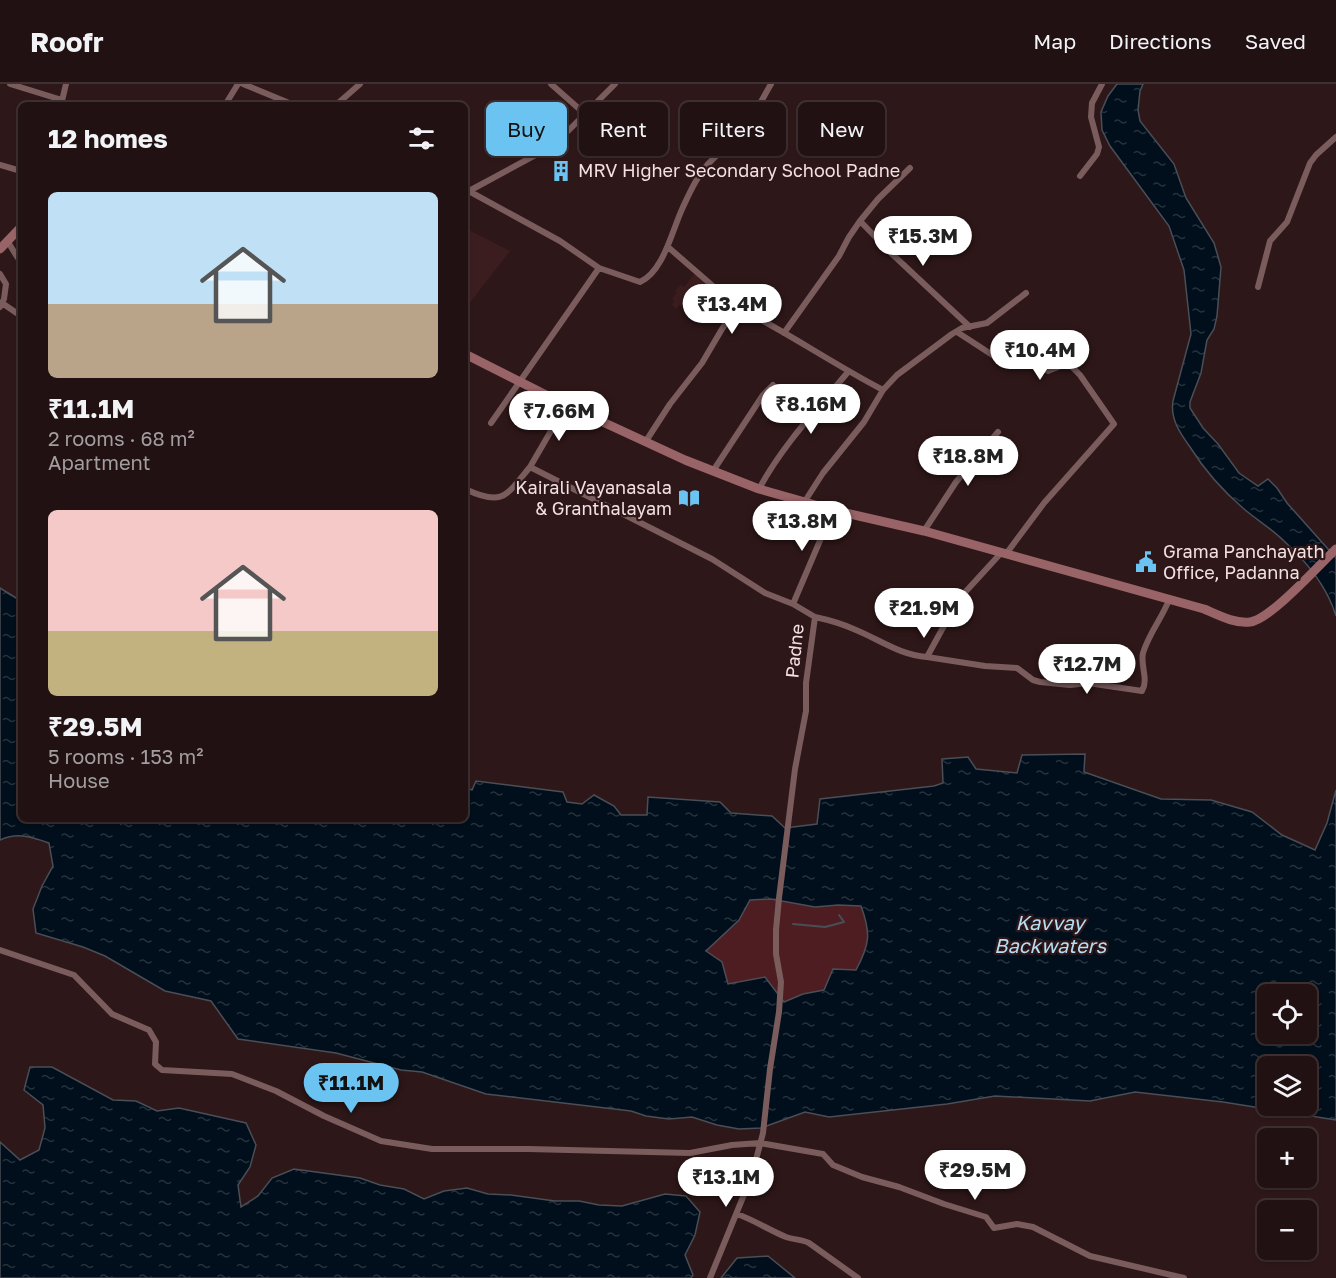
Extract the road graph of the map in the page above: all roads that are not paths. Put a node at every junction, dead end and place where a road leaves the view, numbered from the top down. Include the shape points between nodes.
1 (10, 84) edge
2 (66, 84) edge
3 (238, 84) edge
4 (243, 84) edge
5 (360, 84) edge
6 (551, 84) edge
7 (615, 84) edge
8 (771, 84) edge
9 (1102, 84) edge
10 (56, 102) edge
11 (62, 102) edge
12 (227, 102) edge
13 (287, 102) edge
14 (339, 102) edge
15 (597, 102) edge
16 (579, 109) edge
17 (579, 120) edge
18 (1336, 136) edge
19 (0, 165) edge
20 (910, 168) dead end
21 (18, 170) edge
22 (1080, 176) dead end
23 (468, 189) edge
24 (468, 191) edge
25 (860, 221) junction
26 (18, 230) edge
27 (4, 246) edge
28 (668, 247) junction
29 (18, 260) edge
30 (599, 268) junction
31 (0, 274) edge
32 (1258, 287) dead end
33 (1026, 293) dead end
34 (1, 305) edge
35 (737, 307) junction
36 (18, 314) edge
37 (970, 327) junction
38 (957, 332) junction
39 (784, 333) junction
40 (468, 356) edge
41 (848, 372) junction
42 (519, 381) junction
43 (773, 385) dead end
44 (883, 390) junction
45 (566, 405) junction
46 (491, 423) dead end
47 (998, 432) dead end
48 (646, 441) junction
49 (530, 467) junction
50 (713, 471) junction
51 (759, 489) junction
52 (468, 490) edge
53 (805, 501) junction
54 (833, 510) junction
55 (924, 531) junction
56 (1336, 549) edge
57 (1003, 554) junction
58 (1169, 600) junction
59 (793, 604) junction
60 (815, 617) junction
61 (927, 657) junction
62 (0, 950) edge
63 (760, 1143) junction
64 (737, 1214) junction
65 (710, 1278) edge
66 (858, 1278) edge
67 (1184, 1278) edge

1 - 10 street
2 - 11 street
3 - 12 street
4 - 13 street
5 - 14 street
6 - 16 street
7 - 15 street
8 - 28 street via 753,119 701,174
9 - 22 street via 1092,104 1091,117 1099,147
17 - 23 street via 554,145
18 - 32 street via 1310,163 1287,222 1270,241
19 - 21 street
20 - 25 street
24 - 30 street via 560,241
25 - 37 street
25 - 39 street
26 - 27 main road
27 - 29 street
28 - 30 street via 648,278 640,282
28 - 35 street
30 - 42 street
31 - 34 street via 6,284
33 - 37 street via 987,324
34 - 36 street
35 - 39 street
35 - 48 street
37 - 38 street
38 - 44 street via 897,375
38 - 57 street via 994,356 1012,349 1048,371 1068,363 1114,424
39 - 41 street
40 - 42 main road
41 - 44 street
41 - 51 street via 798,431
42 - 45 main road
42 - 46 street
43 - 50 street
44 - 53 street
45 - 48 main road
45 - 49 street
47 - 55 street via 956,482
48 - 50 main road
49 - 52 street via 502,498
49 - 59 street, Padne via 712,560 765,593
50 - 51 main road
51 - 53 main road
53 - 54 main road
54 - 55 main road
54 - 59 street
55 - 57 main road
56 - 58 main road via 1284,599 1253,622 1244,623
57 - 58 main road
57 - 61 street via 958,600
58 - 61 street via 1143,655 1142,691 1088,683 1040,682 1017,668
59 - 60 street, Padne
60 - 61 street via 853,629 894,649
60 - 63 street, Padne via 806,683 807,711 791,800 776,930 781,982 779,1012
62 - 63 street via 74,975 112,1014 149,1030 156,1042 155,1064 162,1070 231,1074 381,1140 432,1149 690,1153
63 - 64 street, Padne
63 - 67 street via 823,1154 833,1165 862,1177 986,1217 994,1228 1017,1224 1034,1227 1090,1256
64 - 65 street, Padne
64 - 66 street via 809,1243

